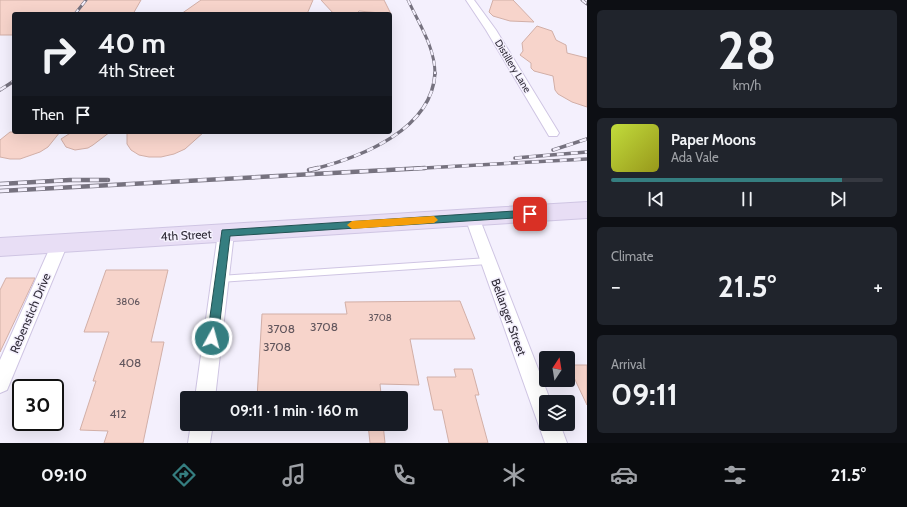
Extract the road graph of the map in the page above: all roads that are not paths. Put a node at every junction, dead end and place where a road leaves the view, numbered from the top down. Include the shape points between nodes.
1 (470, 0) edge
2 (553, 134) dead end
3 (587, 210) edge
4 (472, 217) junction
5 (226, 233) junction
6 (60, 243) junction
7 (0, 247) edge
8 (488, 261) junction
9 (220, 278) junction
10 (0, 383) edge
11 (206, 391) edge
12 (539, 397) edge
13 (201, 431) edge
14 (552, 431) edge
15 (199, 443) edge
16 (556, 443) edge

1 - 2 street, Distillery Lane via 491,30
3 - 4 main road, 4th Street
4 - 5 main road, 4th Street
4 - 8 street, Bellanger Street
5 - 6 main road, 4th Street
5 - 9 street
6 - 7 main road, 4th Street
6 - 10 street, Rebenstich Drive
8 - 9 lane
8 - 12 street, Bellanger Street
9 - 11 street
13 - 15 street
14 - 16 street

